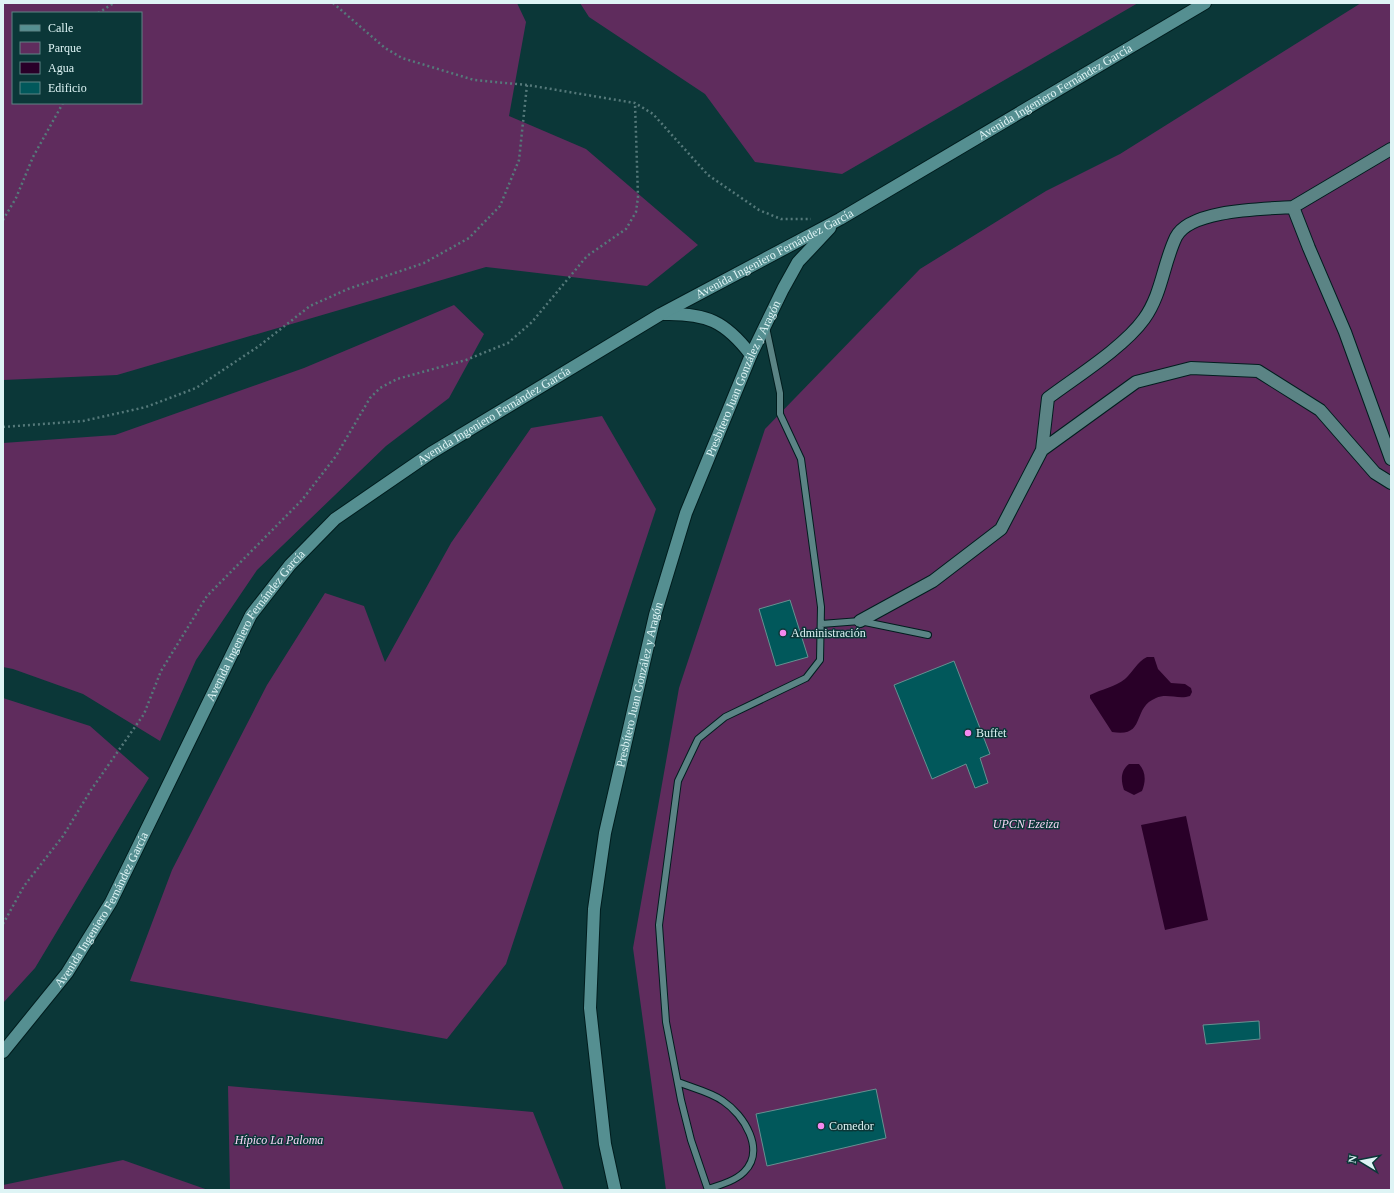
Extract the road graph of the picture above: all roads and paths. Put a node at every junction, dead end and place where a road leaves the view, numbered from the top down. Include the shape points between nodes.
1 (114, 3) edge
2 (333, 3) edge
3 (1205, 3) edge
4 (100, 12) edge
5 (527, 85) junction
6 (635, 103) junction
7 (63, 104) edge
8 (1391, 149) edge
9 (1293, 207) junction
10 (818, 219) dead end
11 (840, 219) junction
12 (3, 220) edge
13 (660, 314) junction
14 (765, 325) junction
15 (751, 355) junction
16 (3, 426) edge
17 (1042, 450) junction
18 (1391, 460) edge
19 (1391, 484) edge
20 (860, 621) junction
21 (821, 624) junction
22 (928, 635) dead end
23 (3, 924) edge
24 (3, 1052) edge
25 (678, 1082) junction
26 (615, 1190) edge
27 (708, 1190) edge

1 - 4 path
2 - 5 path via 385,48 402,58 474,80
3 - 11 street, Avenida Ingeniero Fernández García
5 - 6 path
5 - 16 path via 519,160 500,206 469,238 424,263 310,306 259,346 196,388 146,407 83,421
6 - 10 path via 653,114 708,175 759,210 781,219
6 - 23 path via 638,197 636,212 626,229 588,256 532,322 508,343 466,360 397,379 380,388 370,398 336,456 302,500 206,596 161,671 144,714 91,790 63,836 24,886
7 - 12 path via 33,157 16,198
8 - 9 street
9 - 17 street via 1230,212 1192,221 1177,236 1159,292 1144,319 1125,340 1048,398
9 - 18 street via 1345,332
11 - 13 street, Avenida Ingeniero Fernández García
11 - 14 street, Presbítero Juan González y Aragón via 798,262
13 - 15 street via 688,313 714,321 737,336
13 - 24 street, Avenida Ingeniero Fernández García via 431,453 335,519 290,565 251,615 111,902 67,973
14 - 15 street, Presbítero Juan González y Aragón
14 - 21 lane via 780,393 780,414 801,460 821,607
15 - 26 street, Presbítero Juan González y Aragón via 686,513 656,615 605,833 594,909 590,1008 605,1144
17 - 19 street via 1136,382 1191,368 1258,371 1320,410 1375,473
17 - 20 street via 1001,529 933,581
20 - 21 lane
20 - 22 lane
21 - 25 lane via 820,660 806,678 725,717 698,739 678,781 659,925 666,1022
25 - 27 lane via 691,1140
25 - 27 lane via 723,1101 745,1121 754,1147 751,1162 744,1172

